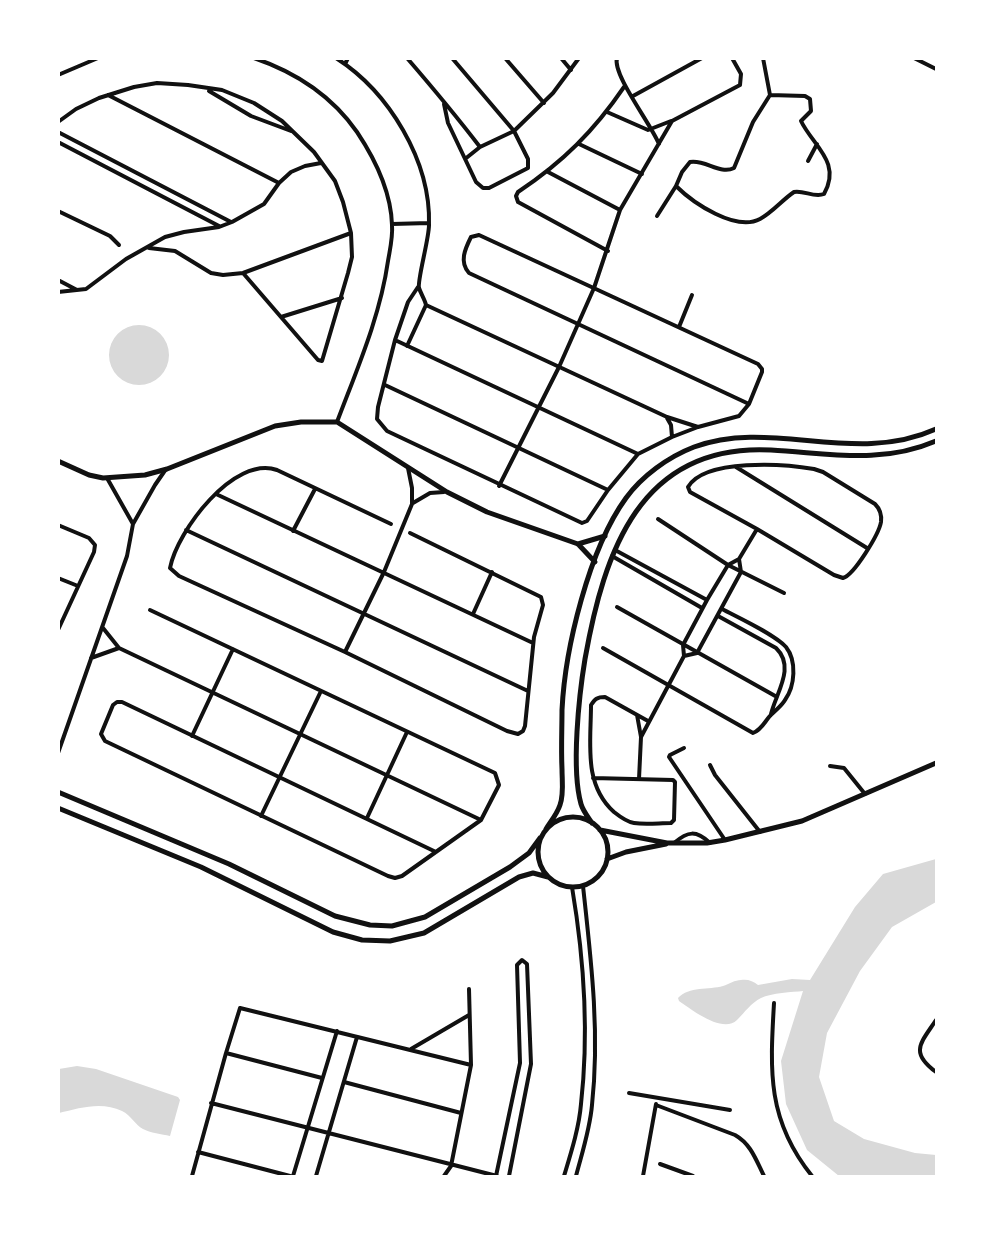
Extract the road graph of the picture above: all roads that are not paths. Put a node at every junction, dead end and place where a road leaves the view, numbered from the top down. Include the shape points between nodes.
1 (98, 58) edge
2 (254, 58) edge
3 (336, 58) edge
4 (348, 58) edge
5 (407, 58) edge
6 (452, 58) edge
7 (505, 58) edge
8 (561, 58) edge
9 (579, 58) edge
10 (617, 58) edge
11 (702, 58) edge
12 (732, 58) edge
13 (763, 58) edge
14 (914, 58) edge
15 (345, 64) junction
16 (936, 69) edge
17 (571, 70) junction
18 (58, 75) edge
19 (624, 87) junction
20 (206, 89) junction
21 (108, 95) junction
22 (770, 95) junction
23 (633, 96) junction
24 (544, 103) junction
25 (444, 104) junction
26 (607, 112) junction
27 (672, 121) junction
28 (58, 123) edge
29 (653, 129) junction
30 (514, 131) junction
31 (58, 132) edge
32 (293, 132) junction
33 (58, 142) edge
34 (818, 143) junction
35 (579, 144) junction
36 (659, 144) junction
37 (480, 147) junction
38 (465, 159) junction
39 (808, 161) dead end
40 (322, 163) junction
41 (548, 172) junction
42 (642, 174) junction
43 (279, 183) junction
44 (676, 186) junction
45 (620, 210) junction
46 (58, 211) edge
47 (657, 216) dead end
48 (232, 222) junction
49 (429, 223) junction
50 (392, 224) junction
51 (219, 227) junction
52 (351, 233) junction
53 (118, 245) dead end
54 (145, 248) junction
55 (608, 250) junction
56 (243, 273) junction
57 (58, 280) edge
58 (418, 287) junction
59 (594, 288) junction
60 (77, 290) junction
61 (58, 292) edge
62 (692, 295) dead end
63 (342, 298) junction
64 (426, 305) junction
65 (281, 318) junction
66 (578, 324) junction
67 (679, 327) junction
68 (395, 340) junction
69 (407, 346) junction
70 (559, 368) junction
71 (385, 384) junction
72 (749, 404) junction
73 (538, 408) junction
74 (667, 417) junction
75 (337, 422) junction
76 (698, 427) junction
77 (936, 429) edge
78 (672, 437) junction
79 (936, 441) edge
80 (519, 448) junction
81 (638, 454) junction
82 (58, 462) edge
83 (408, 467) junction
84 (736, 467) junction
85 (167, 469) junction
86 (651, 472) junction
87 (107, 478) junction
88 (662, 483) junction
89 (499, 486) junction
90 (315, 489) junction
91 (608, 490) junction
92 (447, 492) junction
93 (216, 494) junction
94 (412, 504) junction
95 (658, 519) dead end
96 (133, 524) junction
97 (391, 524) dead end
98 (58, 525) edge
99 (757, 529) junction
100 (186, 530) junction
101 (293, 531) junction
102 (410, 533) dead end
103 (605, 536) junction
104 (578, 544) junction
105 (867, 548) junction
106 (613, 553) junction
107 (739, 559) junction
108 (633, 560) junction
109 (595, 562) junction
110 (728, 565) junction
111 (630, 566) junction
112 (384, 572) junction
113 (492, 572) junction
114 (741, 572) junction
115 (58, 578) edge
116 (78, 586) junction
117 (784, 593) dead end
118 (584, 595) junction
119 (597, 598) junction
120 (707, 600) junction
121 (617, 607) dead end
122 (702, 608) junction
123 (722, 609) junction
124 (150, 610) dead end
125 (363, 614) junction
126 (473, 614) junction
127 (718, 616) junction
128 (103, 628) junction
129 (59, 629) edge
130 (533, 643) junction
131 (781, 643) junction
132 (683, 645) junction
133 (119, 648) junction
134 (603, 648) dead end
135 (776, 648) junction
136 (233, 649) junction
137 (345, 652) junction
138 (697, 653) junction
139 (684, 656) junction
140 (91, 658) junction
141 (670, 685) junction
142 (321, 691) junction
143 (528, 691) junction
144 (212, 693) junction
145 (777, 697) junction
146 (637, 715) junction
147 (771, 715) junction
148 (648, 721) junction
149 (407, 732) junction
150 (300, 735) junction
151 (192, 736) junction
152 (641, 737) junction
153 (684, 748) dead end
154 (58, 753) edge
155 (936, 763) edge
156 (710, 765) dead end
157 (830, 766) dead end
158 (387, 776) junction
159 (279, 777) junction
160 (593, 778) junction
161 (639, 779) junction
162 (58, 792) edge
163 (865, 794) junction
164 (58, 808) edge
165 (261, 816) junction
166 (366, 818) junction
167 (481, 820) junction
168 (592, 823) junction
169 (546, 829) junction
170 (600, 830) junction
171 (761, 832) junction
172 (540, 838) junction
173 (725, 840) junction
174 (670, 843) junction
175 (710, 843) junction
176 (436, 852) junction
177 (607, 859) junction
178 (549, 877) junction
179 (583, 886) junction
180 (572, 887) junction
181 (469, 989) dead end
182 (774, 1003) dead end
183 (470, 1015) junction
184 (936, 1020) edge
185 (337, 1031) junction
186 (357, 1037) junction
187 (410, 1050) junction
188 (226, 1053) junction
189 (585, 1060) junction
190 (596, 1060) junction
191 (520, 1064) junction
192 (531, 1064) junction
193 (471, 1065) junction
194 (936, 1072) edge
195 (322, 1078) junction
196 (344, 1082) junction
197 (629, 1093) dead end
198 (657, 1098) junction
199 (211, 1103) junction
200 (656, 1105) junction
201 (730, 1110) dead end
202 (460, 1113) junction
203 (306, 1128) junction
204 (327, 1134) junction
205 (198, 1152) junction
206 (660, 1164) dead end
207 (451, 1166) junction
208 (192, 1176) edge
209 (291, 1176) edge
210 (316, 1176) edge
211 (444, 1176) edge
212 (497, 1176) edge
213 (508, 1176) edge
214 (564, 1176) edge
215 (576, 1176) edge
216 (643, 1176) edge
217 (693, 1176) edge
218 (764, 1176) edge
219 (812, 1176) edge

1 - 18 street
2 - 50 street via 300,79 326,97 350,122 380,170
3 - 15 street
4 - 15 street
5 - 25 street
6 - 30 street
7 - 24 street
8 - 17 street
9 - 17 street
10 - 19 street via 616,70
11 - 23 street
12 - 27 street via 741,74 738,87
13 - 22 street
14 - 16 street
15 - 49 street via 363,79 405,133 427,193
17 - 24 street
19 - 23 street
19 - 26 street
20 - 21 street via 157,83
20 - 32 street via 251,116
20 - 32 street via 222,90 254,103
21 - 28 street via 76,109
21 - 43 street
22 - 34 street via 809,97 811,110 801,122
22 - 44 street via 753,122 734,168 726,170 690,162
23 - 29 street
24 - 30 street
25 - 37 street
25 - 38 street via 448,123
26 - 29 street
26 - 35 street
27 - 29 street
27 - 36 street
29 - 36 street
30 - 37 street
30 - 38 street via 529,162 526,170 486,189 476,182
31 - 48 street
32 - 40 street
33 - 51 street
34 - 39 street
34 - 44 street via 830,171 824,194 794,192 759,220 743,221 713,213 698,206
35 - 41 street
35 - 42 street
36 - 42 street
37 - 38 street
40 - 43 street via 291,172
40 - 52 street via 343,202
41 - 45 street
41 - 55 street via 518,192 518,202
42 - 45 street
43 - 48 street via 264,204
44 - 47 street
45 - 55 street
46 - 53 street via 110,236
48 - 51 street
49 - 50 street
49 - 58 street
50 - 75 street via 379,307
51 - 54 street via 165,237
52 - 56 street
52 - 63 street via 352,257
54 - 56 street via 175,251 211,273
54 - 60 street via 86,289
55 - 59 street
56 - 65 street
57 - 60 street
58 - 64 street
58 - 68 street via 408,302
59 - 66 street
59 - 66 street via 479,235 469,239 463,260 469,273
59 - 67 street
60 - 61 street
62 - 67 street
63 - 65 street
63 - 65 street via 321,361
64 - 69 street
64 - 70 street
66 - 70 street
66 - 72 street
67 - 72 street via 761,366
68 - 69 street
68 - 71 street
69 - 73 street
70 - 73 street
70 - 74 street
71 - 80 street
71 - 89 street via 376,413 387,431
72 - 76 street via 739,416
73 - 80 street
73 - 81 street
74 - 76 street
74 - 78 street
75 - 83 main road
75 - 85 main road via 275,426
76 - 78 street
77 - 86 main road via 868,445 732,438 679,454
78 - 81 street
79 - 88 main road via 855,457 746,449 713,455
80 - 89 street
80 - 91 street
81 - 91 street
82 - 87 main road via 88,475
83 - 92 main road
83 - 94 street
84 - 99 street via 701,474 688,490
84 - 105 street
84 - 105 street via 754,465 823,472 875,504 880,510 880,525
85 - 87 main road
85 - 96 street
86 - 88 main road
86 - 103 main road via 627,497
87 - 96 street
88 - 106 main road via 637,509
89 - 91 street via 583,523
90 - 93 street via 270,468 261,468 239,477
90 - 97 street
90 - 101 street
92 - 94 street via 430,493
92 - 104 main road via 487,512
93 - 100 street
93 - 101 street
94 - 112 street
95 - 110 street
96 - 128 street via 127,556
98 - 116 street via 89,538 95,545
99 - 105 street via 843,578 850,575
99 - 107 street
100 - 125 street
100 - 137 street via 171,564 173,572
101 - 112 street
102 - 113 street
103 - 104 main road
103 - 109 main road
104 - 109 main road
106 - 108 street
106 - 111 street
106 - 119 main road
107 - 110 street
107 - 114 street
108 - 111 street
108 - 120 street
109 - 118 main road
110 - 114 street
110 - 120 street
111 - 122 street
112 - 125 street
112 - 126 street
113 - 126 street
113 - 130 street via 541,597 543,605
114 - 117 street
114 - 123 street
115 - 116 street
116 - 129 street
118 - 119 main road
118 - 169 main road via 573,635 562,707 562,796
119 - 168 main road via 578,717 579,790 584,811
120 - 122 street
121 - 132 street
122 - 132 street
123 - 127 street
123 - 131 street
124 - 136 street
125 - 137 street
125 - 143 street
126 - 130 street
127 - 135 street
127 - 138 street
128 - 133 street
128 - 140 street
130 - 143 street
131 - 135 street
131 - 147 street via 790,654 793,682 785,700
132 - 138 street
132 - 139 street
133 - 140 street
133 - 144 street
134 - 141 street
135 - 145 street via 783,659 784,676
136 - 142 street
136 - 144 street
137 - 143 street via 514,734 525,726
138 - 139 street
138 - 145 street
139 - 141 street
140 - 154 street
141 - 147 street via 750,733 759,730
141 - 148 street
142 - 149 street
142 - 150 street
144 - 150 street
144 - 151 street
145 - 147 street
146 - 148 street
146 - 152 street
146 - 160 street via 605,697 594,699
148 - 152 street
149 - 158 street
149 - 167 street via 495,773 499,785
150 - 158 street
150 - 159 street
151 - 159 street
151 - 165 street via 119,702 113,705 100,735 105,741
152 - 161 street
153 - 173 street via 669,757
155 - 163 main road
156 - 171 street
157 - 163 street via 844,768
158 - 166 street
158 - 167 street
159 - 165 street
159 - 166 street
160 - 161 street
160 - 161 street via 598,795 618,816 632,823 671,823 675,782
162 - 172 main road via 229,864 335,916 370,925 392,927 425,917 510,867 529,853
163 - 171 main road via 802,821
164 - 178 main road via 201,867 333,932 362,940 390,941 424,933 519,877 533,873
165 - 176 street via 395,878
166 - 176 street
167 - 176 street
168 - 169 main road via 563,818
168 - 170 main road
169 - 172 main road
170 - 174 main road
170 - 177 main road via 607,844
171 - 173 main road
172 - 178 main road via 540,866
173 - 175 main road
174 - 175 main road
174 - 175 street via 690,833
174 - 177 main road
177 - 179 main road via 603,871
178 - 180 main road
179 - 180 main road
179 - 190 street
180 - 189 street via 580,934
181 - 183 street
182 - 219 street via 773,1090 778,1116 798,1159
183 - 187 street
183 - 193 street
184 - 194 street via 919,1046 920,1056
185 - 186 street
185 - 188 street via 242,1008
185 - 195 street
186 - 187 street
186 - 196 street
187 - 193 street
188 - 195 street
188 - 199 street
189 - 190 street
189 - 214 street via 581,1106
190 - 215 street via 592,1107
191 - 192 street
191 - 192 street via 517,965 522,960 527,964
191 - 212 street
192 - 213 street
193 - 202 street
195 - 203 street
196 - 202 street
196 - 204 street
197 - 198 street
198 - 200 street
198 - 201 street
199 - 203 street
199 - 205 street
200 - 216 street
200 - 218 street via 743,1140
202 - 207 street
203 - 204 street
203 - 209 street
204 - 207 street
204 - 210 street
205 - 208 street
205 - 209 street
206 - 217 street
207 - 211 street
207 - 212 street

